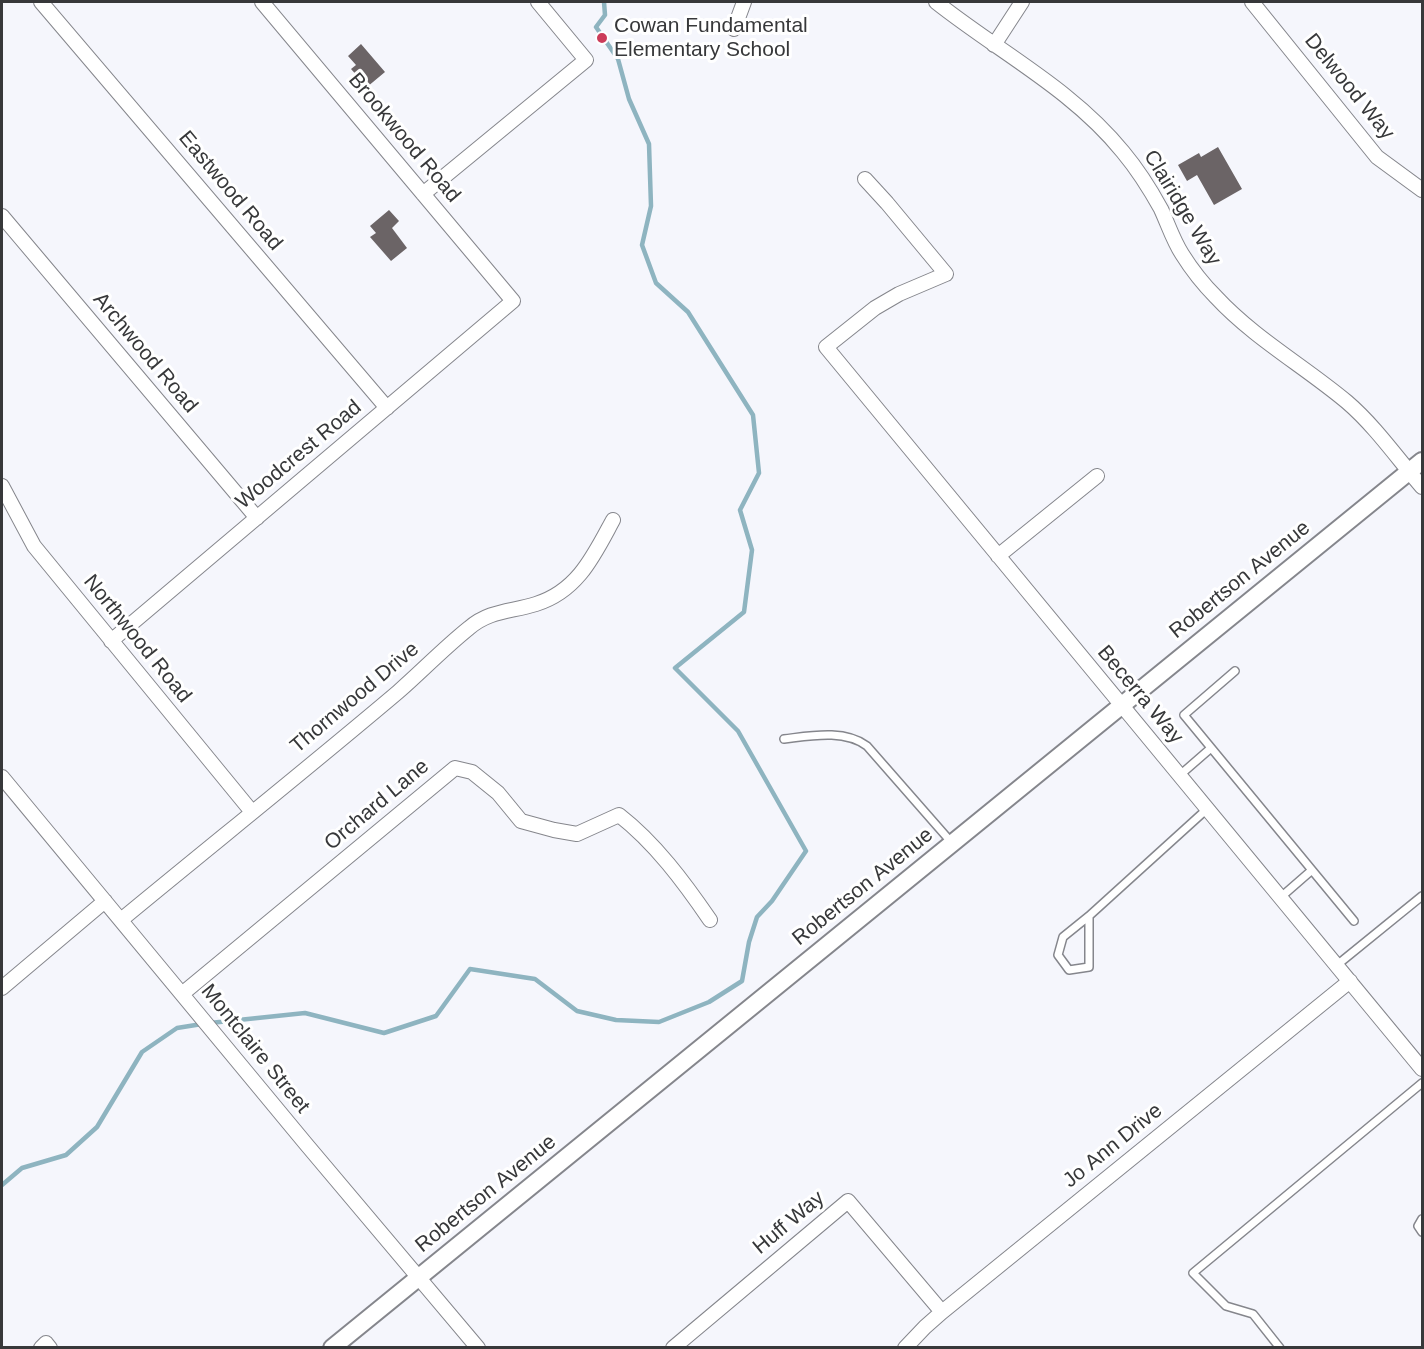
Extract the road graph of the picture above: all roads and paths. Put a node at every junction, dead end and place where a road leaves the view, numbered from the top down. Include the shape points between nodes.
1 (41, 2) edge
2 (262, 2) edge
3 (538, 2) edge
4 (744, 2) edge
5 (936, 2) edge
6 (1022, 2) edge
7 (1252, 2) edge
8 (734, 29) dead end
9 (994, 45) junction
10 (865, 179) dead end
11 (1422, 190) edge
12 (423, 194) junction
13 (2, 216) edge
14 (513, 301) joint
15 (387, 408) junction
16 (1416, 467) edge
17 (1097, 476) dead end
18 (2, 486) edge
19 (1422, 487) edge
20 (257, 518) junction
21 (613, 520) dead end
22 (998, 556) junction
23 (111, 641) junction
24 (1235, 671) dead end
25 (1122, 706) junction
26 (784, 739) dead end
27 (1211, 748) junction
28 (1179, 776) junction
29 (2, 777) edge
30 (1207, 809) junction
31 (252, 812) junction
32 (952, 843) junction
33 (1312, 870) junction
34 (1422, 896) edge
35 (1281, 897) junction
36 (105, 901) junction
37 (1089, 916) junction
38 (121, 920) junction
39 (710, 920) dead end
40 (1354, 921) dead end
41 (1337, 965) junction
42 (1350, 981) junction
43 (2, 988) edge
44 (182, 994) junction
45 (1422, 1069) edge
46 (1422, 1083) edge
47 (1422, 1219) edge
48 (1422, 1232) edge
49 (419, 1277) junction
50 (942, 1312) junction
51 (41, 1347) edge
52 (50, 1347) edge
53 (333, 1347) edge
54 (478, 1347) edge
55 (673, 1347) edge
56 (905, 1347) edge
57 (1280, 1347) edge

1 - 15 street, Eastwood Road
2 - 12 street, Brookwood Road
3 - 12 street via 586,60
4 - 8 street
5 - 9 street, Clairidge Way
6 - 9 street
7 - 11 street, Delwood Way via 1377,157
9 - 16 street, Clairidge Way via 1044,78 1108,134 1144,180 1194,273 1218,299 1349,404
10 - 22 street, Becerra Way via 946,274 875,308 826,348
12 - 14 street, Brookwood Road
13 - 20 street, Archwood Road
14 - 15 street, Woodcrest Road
15 - 20 street, Woodcrest Road
16 - 19 street, Clairidge Way
16 - 25 street, Robertson Avenue
17 - 22 street
18 - 23 street, Northwood Road via 34,546
20 - 23 street, Woodcrest Road
21 - 31 street, Thornwood Drive via 575,582 536,605 502,611 471,626
22 - 25 street, Becerra Way
23 - 31 street, Northwood Road
24 - 27 lane via 1184,715
25 - 28 street, Becerra Way
25 - 32 street, Robertson Avenue
26 - 32 lane via 841,735 856,738
27 - 28 lane
27 - 33 lane
28 - 30 street, Becerra Way
29 - 36 street, Montclaire Street
30 - 35 street, Becerra Way
30 - 37 lane
31 - 38 street, Thornwood Drive
32 - 49 street, Robertson Avenue
33 - 35 lane
33 - 40 lane
34 - 41 lane
35 - 41 street, Becerra Way
36 - 38 street, Montclaire Street
36 - 43 street
37 - 37 lane via 1089,967 1069,970 1058,955 1063,937
38 - 44 street, Montclaire Street
39 - 44 street, Orchard Lane via 677,874 619,815 577,834 543,827 521,820 498,793 472,772 455,768
41 - 42 street, Becerra Way
42 - 45 street, Becerra Way
42 - 50 street, Jo Ann Drive
44 - 49 street, Montclaire Street
46 - 57 lane via 1193,1273 1226,1306 1253,1314
47 - 48 lane via 1418,1226
49 - 53 street, Robertson Avenue
49 - 54 street, Montclaire Street
50 - 55 street, Huff Way via 848,1201
50 - 56 street, Jo Ann Drive
51 - 52 street via 46,1343

